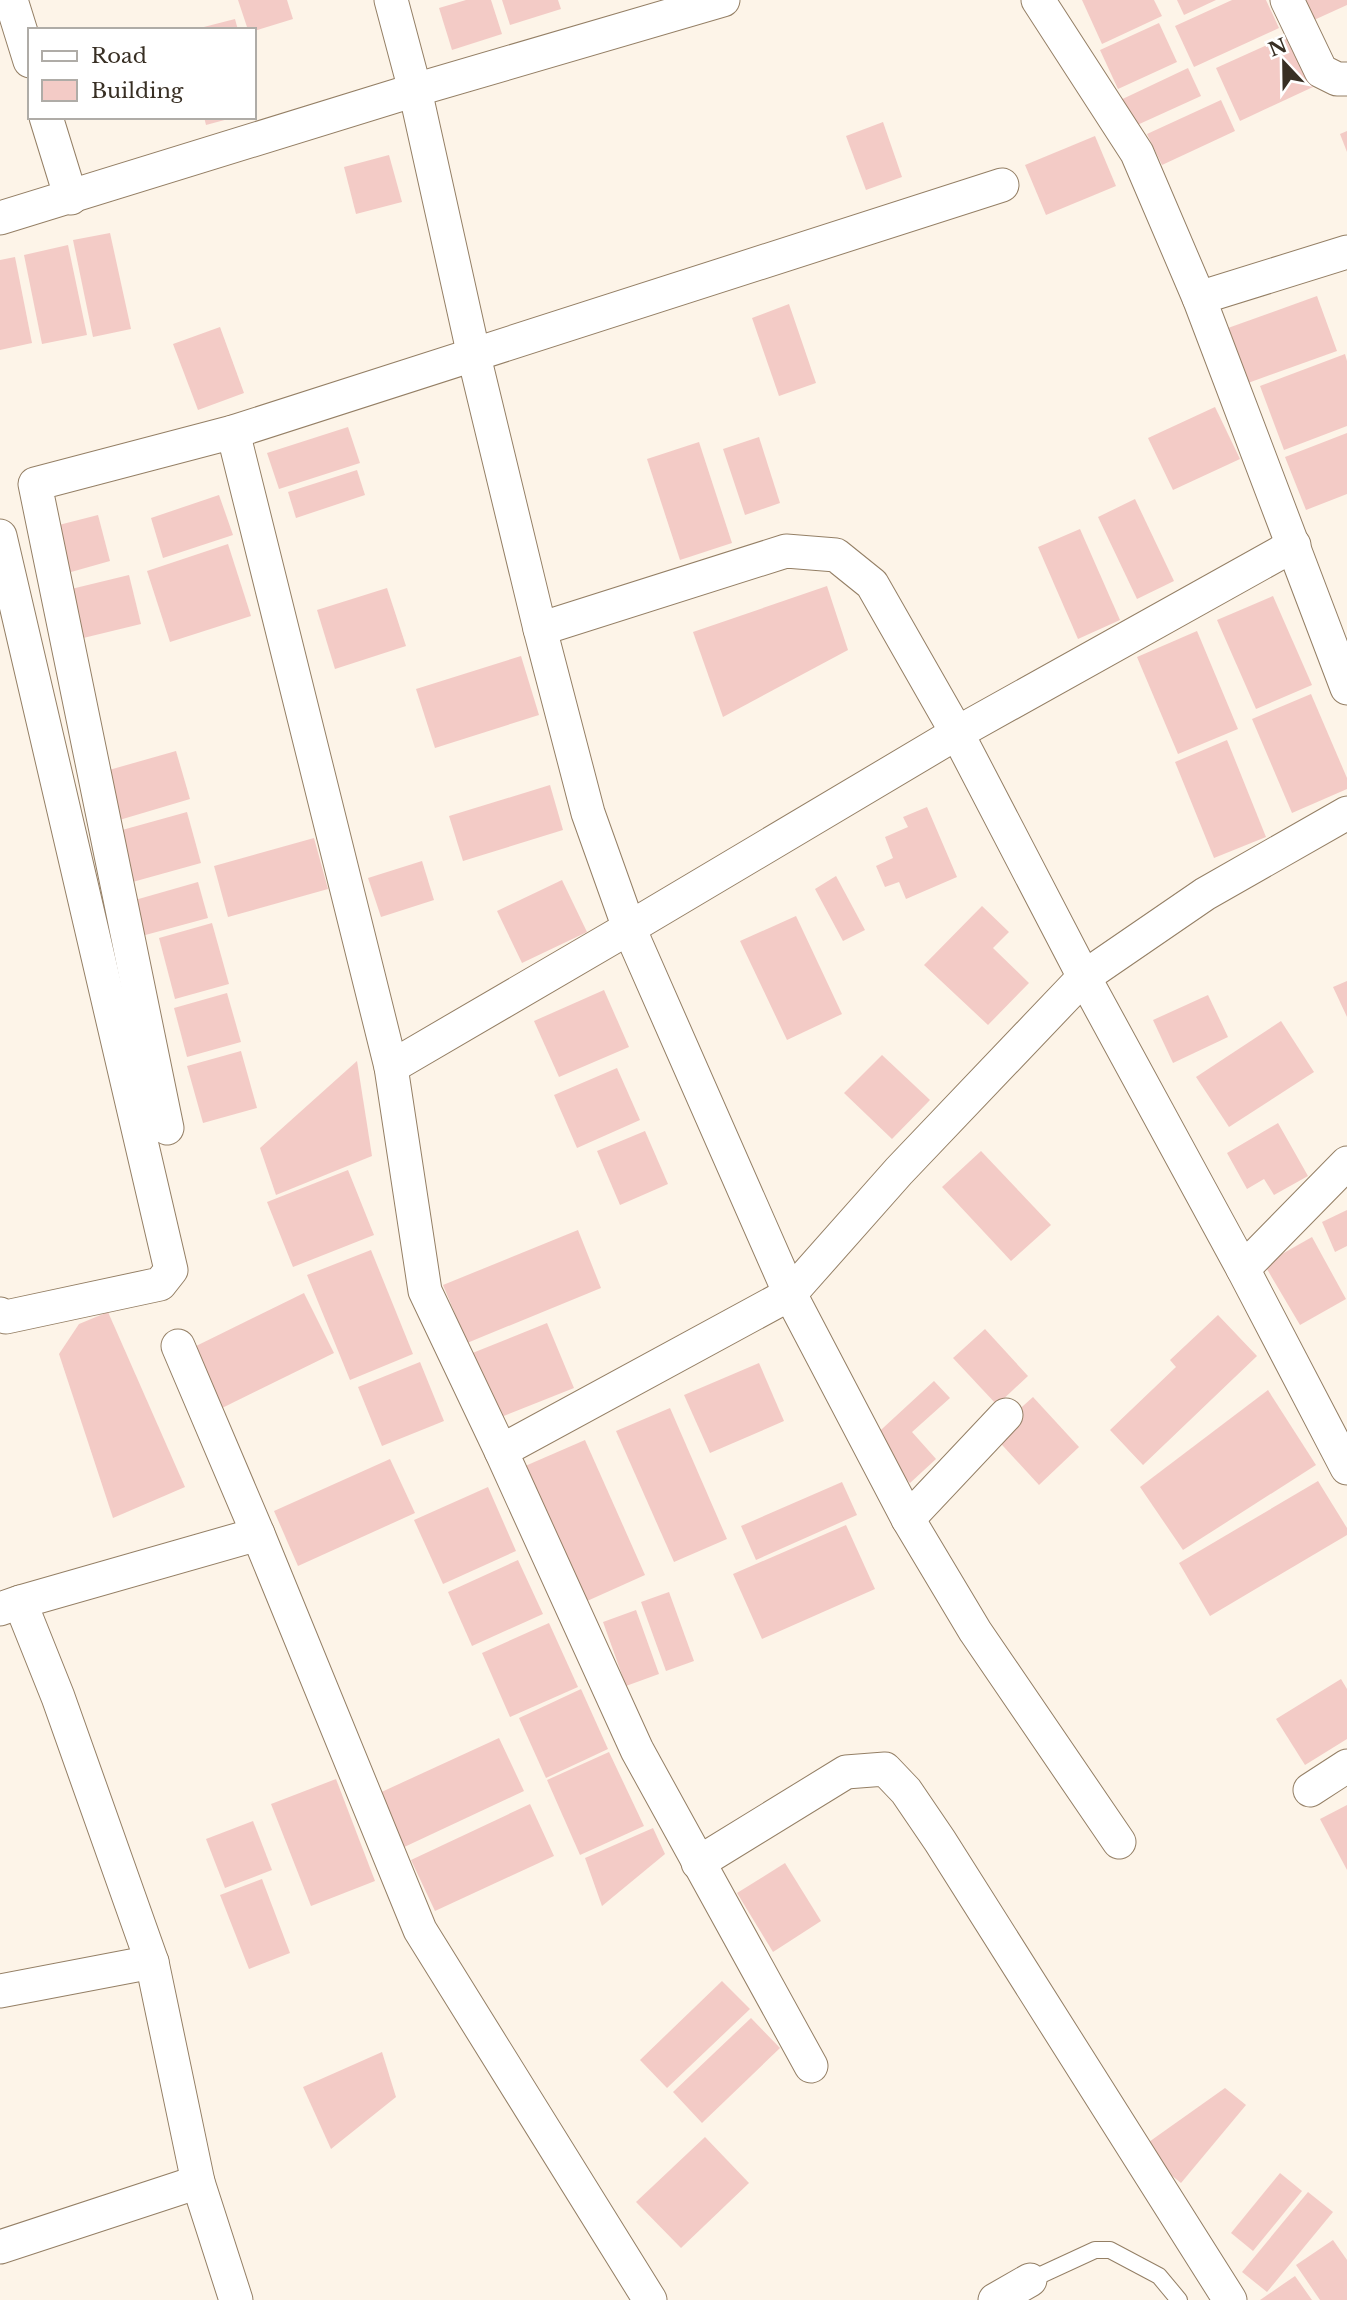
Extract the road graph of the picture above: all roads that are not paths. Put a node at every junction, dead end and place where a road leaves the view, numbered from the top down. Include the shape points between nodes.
1 (12, 0) edge
2 (391, 0) edge
3 (723, 0) edge
4 (1038, 0) edge
5 (1287, 0) edge
6 (28, 54) edge
7 (1347, 79) edge
8 (415, 90) junction
9 (47, 119) edge
10 (1002, 185) dead end
11 (71, 198) junction
12 (0, 218) edge
13 (1347, 252) edge
14 (1199, 298) junction
15 (474, 356) junction
16 (233, 432) junction
17 (0, 536) edge
18 (1294, 545) junction
19 (540, 629) junction
20 (1347, 688) edge
21 (957, 733) junction
22 (1347, 813) edge
23 (629, 928) junction
24 (1084, 977) junction
25 (391, 1067) junction
26 (167, 1128) dead end
27 (1347, 1163) edge
28 (1243, 1269) junction
29 (790, 1294) junction
30 (0, 1314) edge
31 (178, 1346) dead end
32 (1006, 1415) dead end
33 (501, 1451) junction
34 (1347, 1468) edge
35 (908, 1519) junction
36 (258, 1534) junction
37 (10, 1606) edge
38 (1347, 1766) edge
39 (1310, 1790) dead end
40 (1119, 1842) dead end
41 (698, 1863) junction
42 (152, 1962) junction
43 (0, 1991) edge
44 (811, 2066) dead end
45 (198, 2182) junction
46 (0, 2247) edge
47 (1030, 2280) joint
48 (236, 2300) edge
49 (650, 2300) edge
50 (995, 2300) edge
51 (1179, 2300) edge
52 (1230, 2300) edge

1 - 6 street
2 - 8 street
3 - 8 street
4 - 14 street via 1138,153
5 - 7 street via 1321,71
8 - 11 street
8 - 15 street
9 - 11 street
10 - 15 street
11 - 12 street
13 - 14 street
14 - 18 street
15 - 16 street
15 - 19 street
16 - 25 street
16 - 26 street via 35,484
17 - 30 street via 171,1270 160,1284 6,1317
18 - 20 street
18 - 21 street
19 - 21 street via 786,551 836,555 872,584
19 - 23 street via 588,813
21 - 23 street
21 - 24 street
22 - 24 street via 1205,894
23 - 25 street
23 - 29 street
24 - 28 street
24 - 29 street via 899,1171
25 - 33 street via 425,1291
27 - 28 street
28 - 34 street
29 - 33 street
29 - 35 street
31 - 36 street
32 - 35 street
33 - 41 street via 637,1751
35 - 40 street via 975,1631
36 - 37 street
36 - 49 street via 420,1930
37 - 42 street via 58,1697
38 - 39 street
41 - 44 street
41 - 52 street via 846,1772 885,1769 940,1840
42 - 43 street
42 - 45 street
45 - 46 street
45 - 48 street
47 - 50 street
47 - 51 lane via 1095,2250 1110,2250 1159,2276

